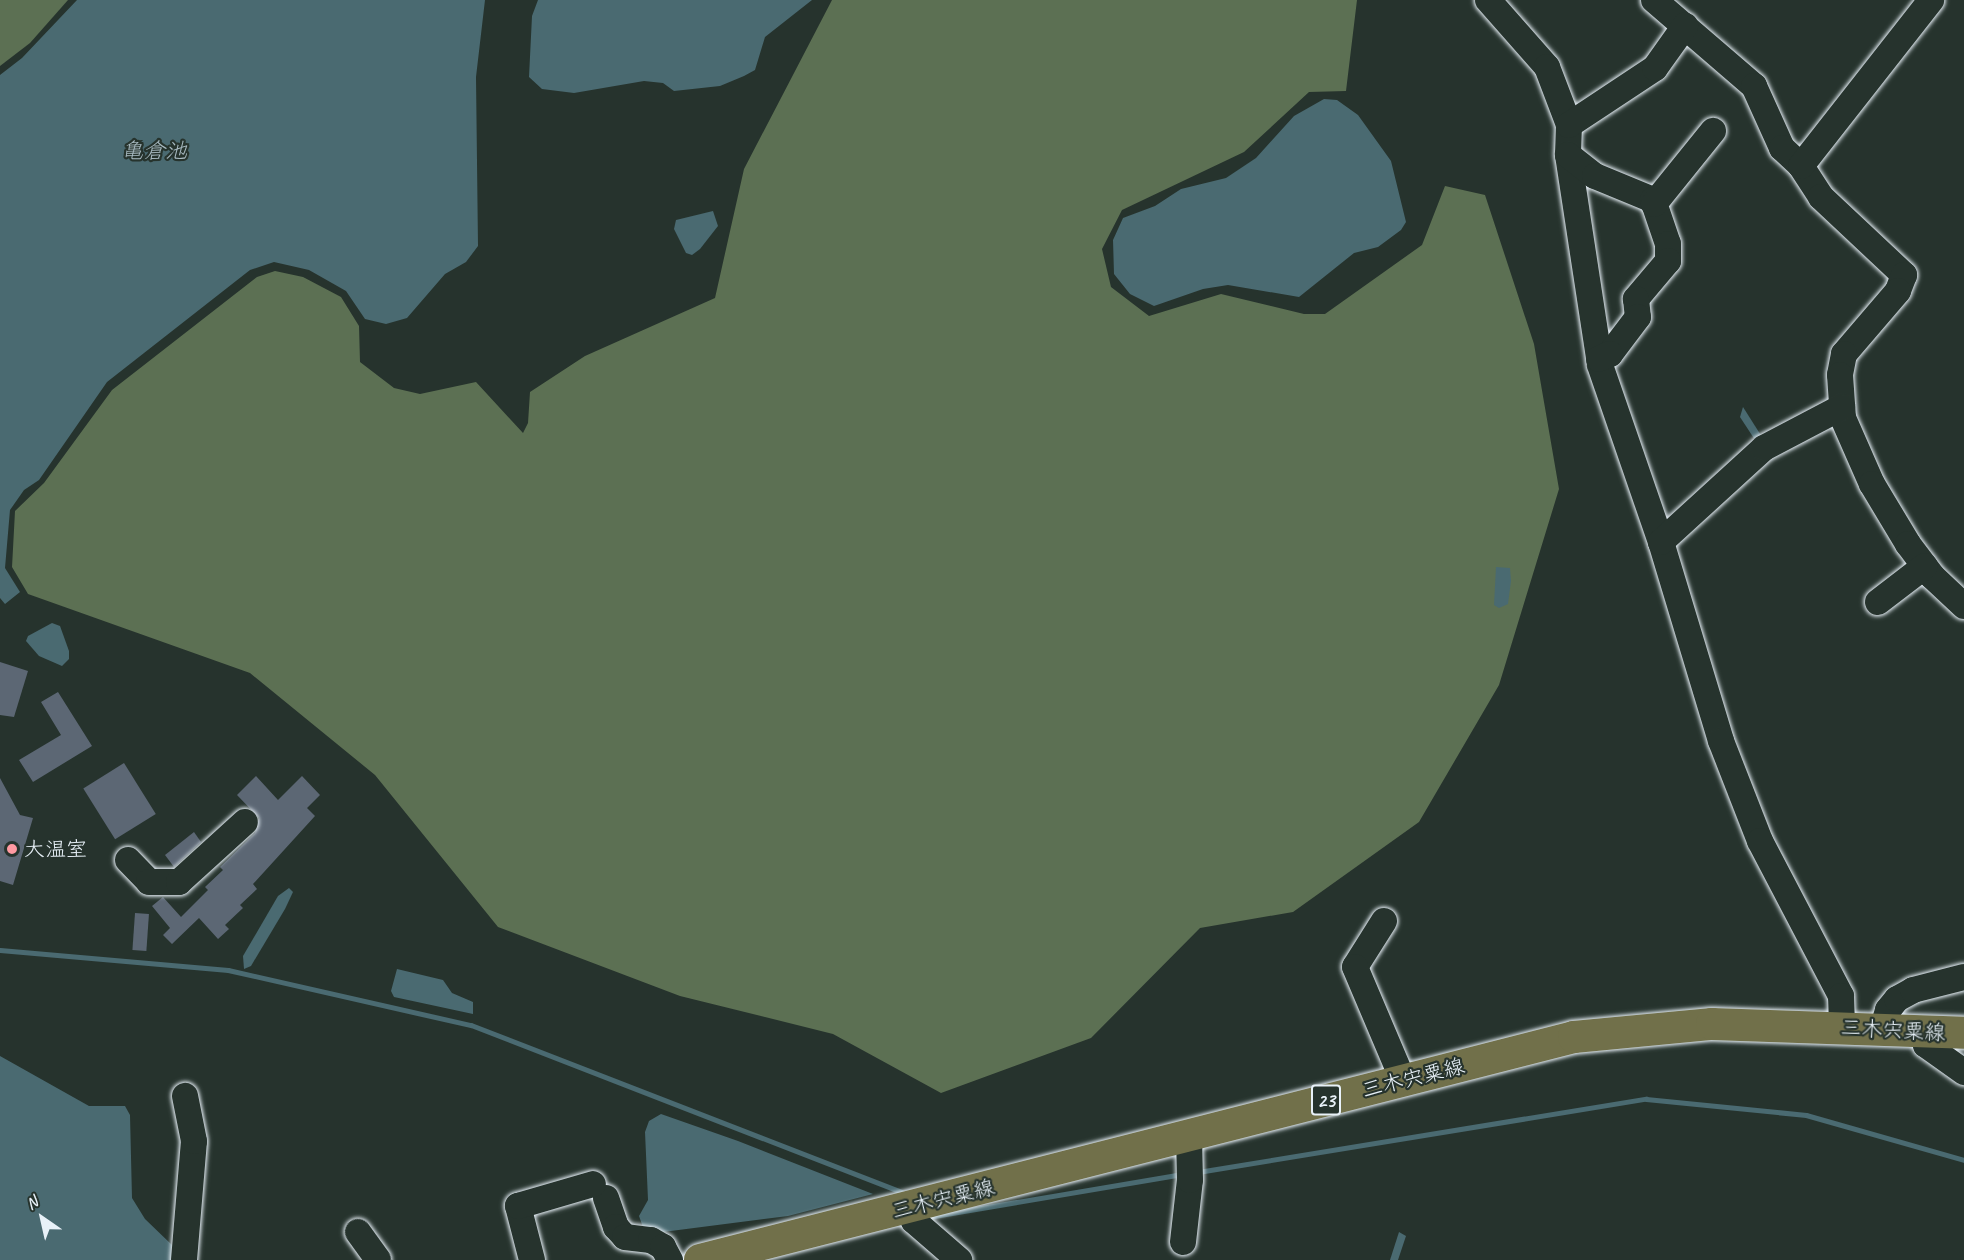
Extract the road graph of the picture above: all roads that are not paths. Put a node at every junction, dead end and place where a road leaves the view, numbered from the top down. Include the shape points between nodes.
1 (1488, 0) edge
2 (1654, 0) edge
3 (1931, 0) edge
4 (1685, 26) junction
5 (1569, 125) junction
6 (1713, 131) dead end
7 (1568, 155) junction
8 (1801, 166) junction
9 (1654, 204) junction
10 (1599, 359) junction
11 (1842, 407) junction
12 (1661, 542) junction
13 (1925, 566) junction
14 (1878, 603) dead end
15 (1964, 606) edge
16 (245, 822) dead end
17 (128, 860) dead end
18 (1384, 921) dead end
19 (1964, 977) edge
20 (1842, 1027) junction
21 (1882, 1030) junction
22 (1924, 1031) junction
23 (1964, 1033) edge
24 (1964, 1072) edge
25 (1403, 1080) junction
26 (185, 1096) dead end
27 (1189, 1135) junction
28 (908, 1208) junction
29 (358, 1232) dead end
30 (1183, 1242) dead end
31 (184, 1260) edge
32 (378, 1260) edge
33 (532, 1260) edge
34 (670, 1260) edge
35 (700, 1260) edge
36 (959, 1260) edge

1 - 5 street via 1547,67
2 - 4 street
3 - 8 street
4 - 5 street via 1655,68
4 - 8 street via 1754,86 1782,148
5 - 7 street
6 - 9 street
7 - 9 street via 1595,176 1632,189
7 - 10 street
8 - 11 street via 1821,197 1904,275 1898,291 1844,354 1840,375
9 - 10 street via 1668,244 1668,261 1636,299 1638,317 1610,354
10 - 12 street
11 - 12 street via 1764,448
11 - 13 street via 1843,418 1872,484
12 - 20 street via 1721,741 1760,841 1841,996
13 - 14 street
13 - 15 street
16 - 17 street via 179,882 149,882
18 - 25 street via 1355,967
19 - 21 street via 1913,990 1897,999 1888,1010
20 - 21 main road, 三木宍粟線 / 23
20 - 25 main road, 三木宍粟線 / 23 via 1712,1024 1574,1037
21 - 22 main road, 三木宍粟線 / 23
22 - 23 main road, 三木宍粟線 / 23
22 - 24 street via 1926,1045
25 - 27 main road, 三木宍粟線 / 23
26 - 31 street via 194,1141
27 - 28 main road, 三木宍粟線 / 23
27 - 30 street via 1190,1180
28 - 35 main road, 三木宍粟線 / 23
28 - 36 street via 914,1221
29 - 32 street
33 - 34 street via 518,1206 600,1191 616,1227 625,1237 651,1240 663,1247

